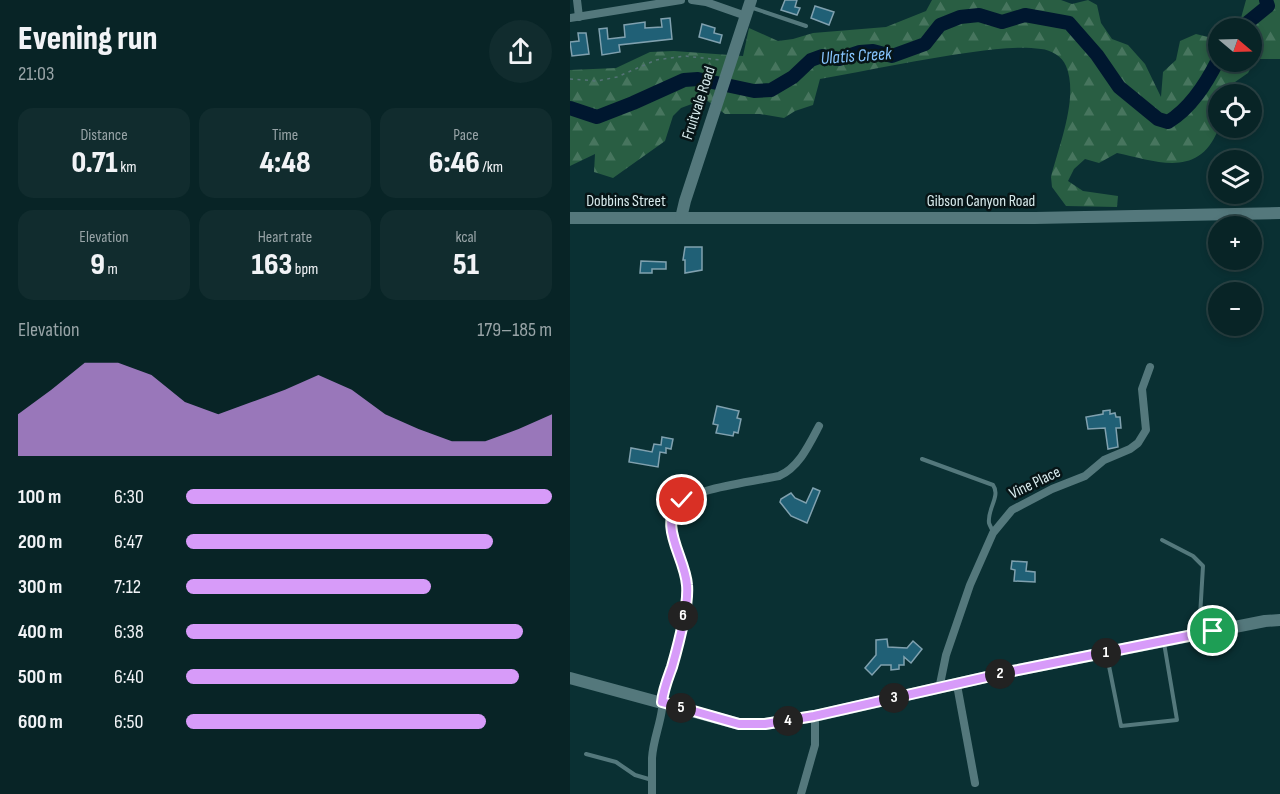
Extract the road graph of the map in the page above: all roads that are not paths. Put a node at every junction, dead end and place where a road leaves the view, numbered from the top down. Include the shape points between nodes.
1 (577, 0) edge
2 (681, 0) edge
3 (692, 0) edge
4 (664, 1) edge
5 (749, 7) edge
6 (575, 18) edge
7 (806, 26) dead end
8 (1280, 213) edge
9 (570, 218) edge
10 (681, 218) junction
11 (1150, 367) dead end
12 (819, 426) dead end
13 (922, 459) dead end
14 (993, 533) junction
15 (1162, 540) dead end
16 (1280, 620) edge
17 (1199, 634) junction
18 (1163, 641) junction
19 (1106, 652) junction
20 (570, 678) edge
21 (957, 685) junction
22 (939, 689) junction
23 (662, 702) junction
24 (814, 716) junction
25 (586, 754) dead end
26 (652, 780) junction
27 (975, 783) dead end
28 (652, 794) edge
29 (801, 794) edge

1 - 6 street
2 - 4 street
3 - 5 street
4 - 6 street
5 - 7 lane
5 - 10 street, Fruitvale Road
8 - 10 street, Gibson Canyon Road
9 - 10 street, Dobbins Street
11 - 14 street, Vine Place via 1142,389 1146,430 1138,443 1104,460 1085,476 1012,510
12 - 23 street via 787,473 702,492 674,507 670,521 688,586
13 - 14 lane via 993,484 996,494 989,522
14 - 22 street, Vine Place via 970,585 946,655
15 - 17 lane via 1193,556 1203,566
16 - 17 street
17 - 18 street
18 - 19 street
18 - 19 lane via 1177,720 1121,726
19 - 21 street
20 - 23 street
21 - 22 street
21 - 27 street
22 - 24 street
23 - 24 street via 739,724
23 - 26 street
24 - 29 street via 815,746
25 - 26 lane via 616,762
26 - 28 street

